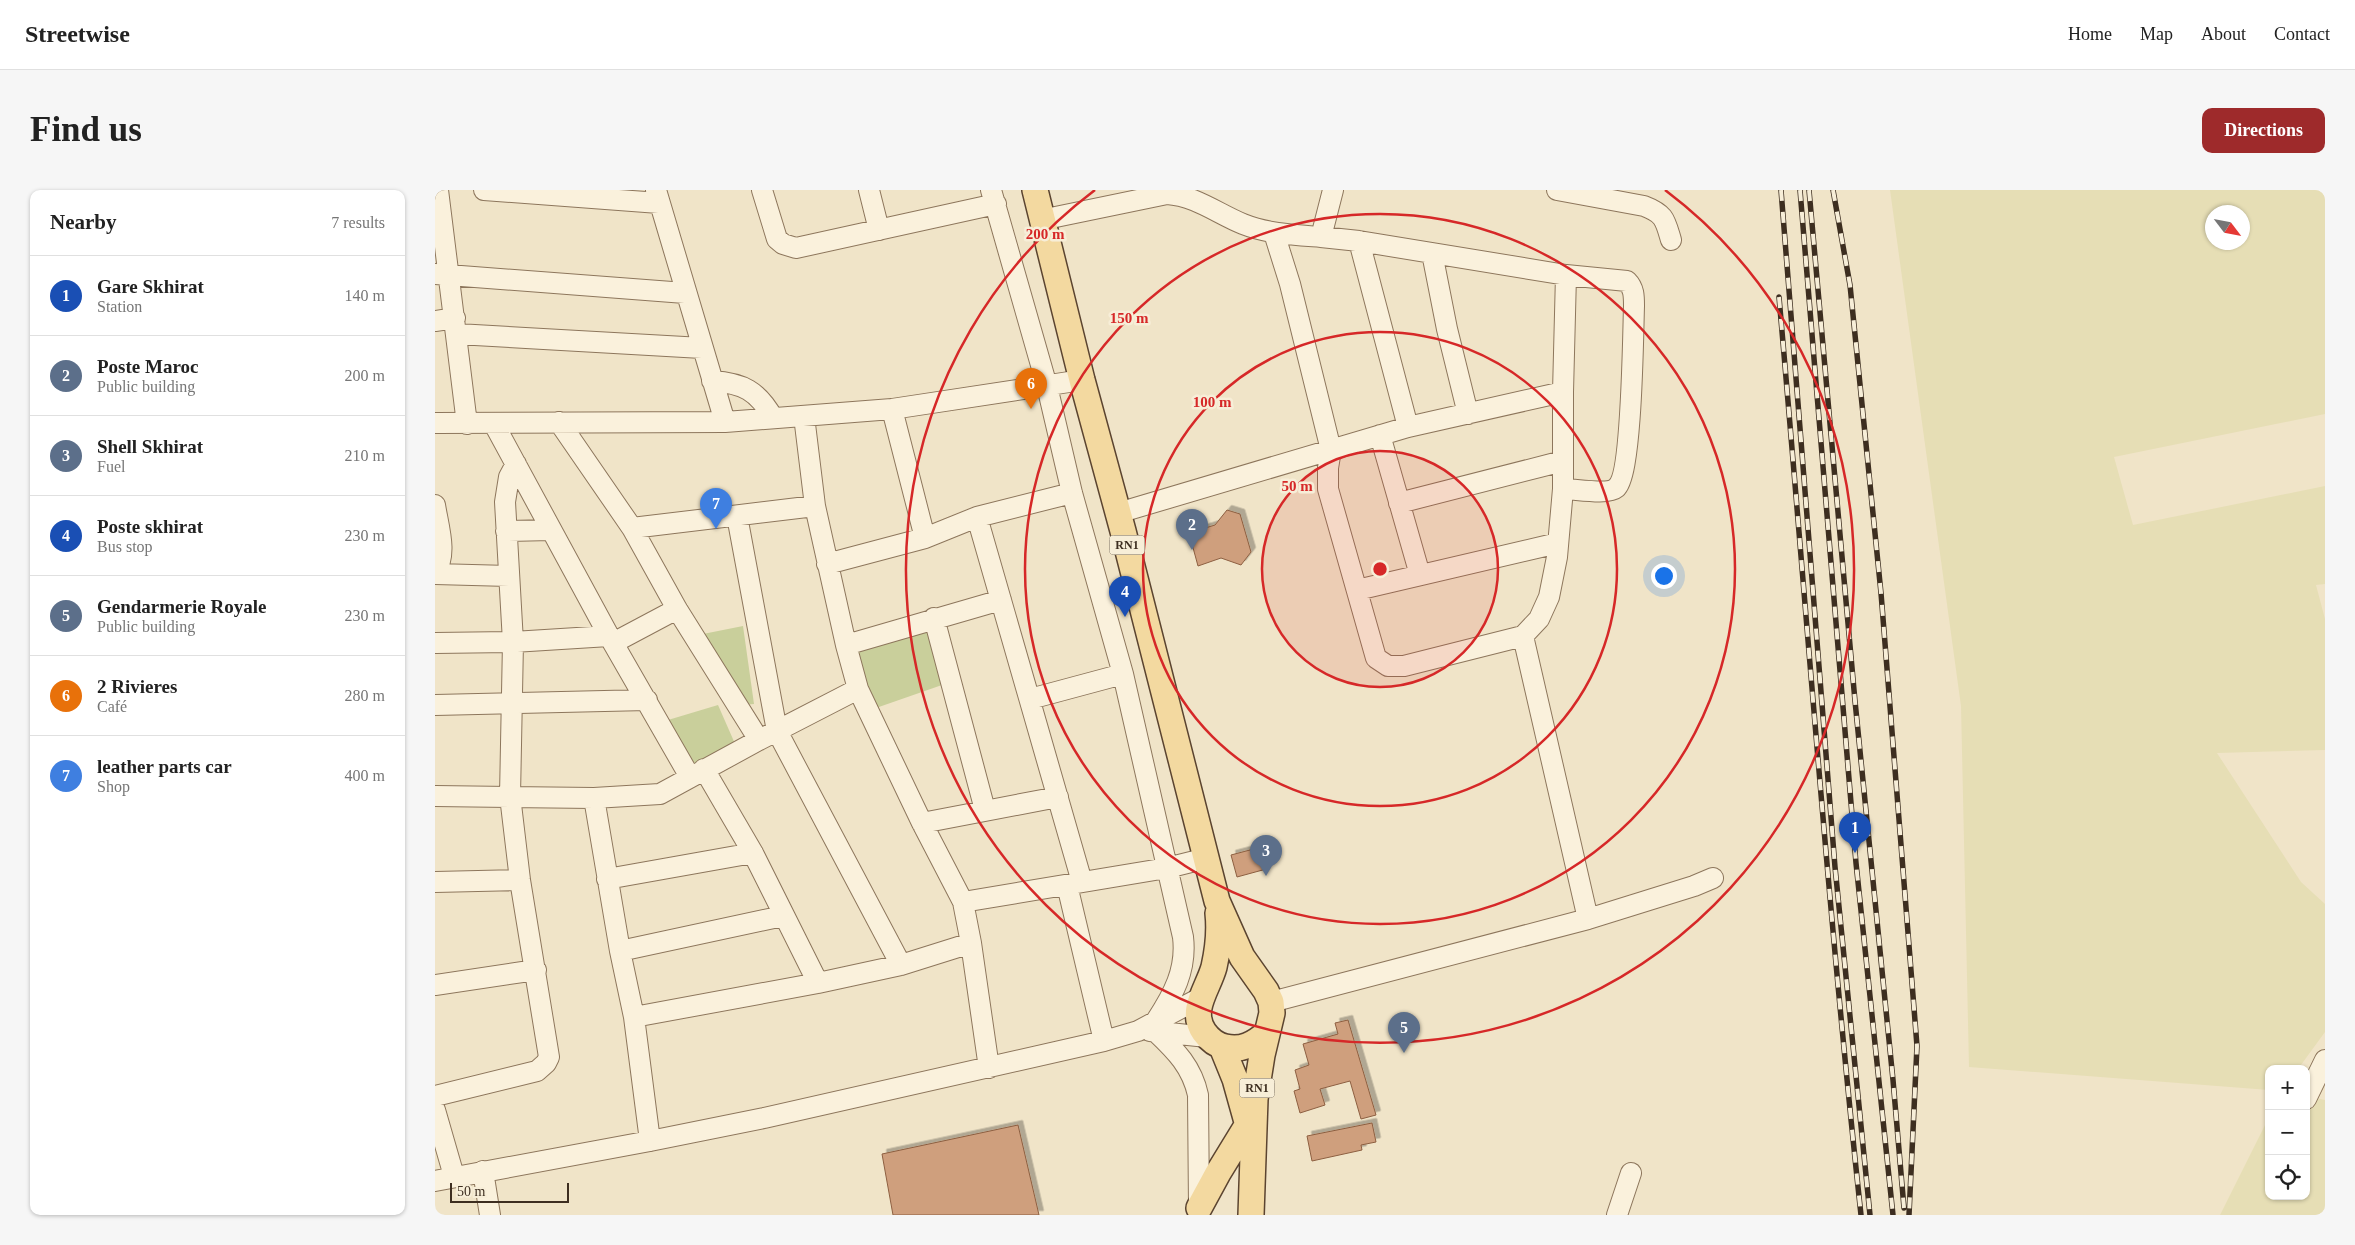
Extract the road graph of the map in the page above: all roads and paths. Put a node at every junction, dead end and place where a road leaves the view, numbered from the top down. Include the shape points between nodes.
1 (438, 190) edge
2 (484, 190) edge
3 (762, 190) edge
4 (869, 190) edge
5 (1035, 190) edge
6 (1333, 190) edge
7 (1557, 190) edge
8 (657, 197) edge
9 (994, 197) edge
10 (1041, 220) junction
11 (879, 230) junction
12 (1274, 233) junction
13 (1321, 238) junction
14 (1671, 240) dead end
15 (1359, 241) junction
16 (1432, 253) junction
17 (442, 274) edge
18 (1566, 275) junction
19 (685, 293) junction
20 (435, 321) edge
21 (456, 326) junction
22 (702, 348) junction
23 (1082, 380) junction
24 (712, 381) junction
25 (1047, 386) junction
26 (1563, 392) junction
27 (892, 409) junction
28 (1468, 414) junction
29 (804, 416) junction
30 (773, 418) junction
31 (559, 422) junction
32 (725, 422) junction
33 (435, 423) edge
34 (467, 424) junction
35 (494, 424) junction
36 (1408, 427) junction
37 (1380, 435) junction
38 (1331, 450) junction
39 (1563, 461) junction
40 (516, 464) junction
41 (1563, 488) junction
42 (1072, 492) junction
43 (1399, 503) junction
44 (435, 505) edge
45 (815, 506) junction
46 (1118, 513) junction
47 (737, 516) junction
48 (977, 517) junction
49 (632, 528) junction
50 (551, 530) junction
51 (507, 531) junction
52 (925, 538) junction
53 (1558, 543) junction
54 (827, 564) junction
55 (435, 573) edge
56 (1420, 575) junction
57 (509, 576) junction
58 (1357, 590) junction
59 (1001, 600) junction
60 (677, 609) junction
61 (934, 618) junction
62 (1523, 636) junction
63 (611, 640) junction
64 (513, 642) junction
65 (435, 643) edge
66 (846, 645) junction
67 (1123, 674) junction
68 (858, 689) junction
69 (1030, 699) junction
70 (647, 700) junction
71 (513, 704) junction
72 (435, 705) edge
73 (777, 731) junction
74 (759, 740) junction
75 (697, 773) junction
76 (435, 796) edge
77 (510, 796) junction
78 (1058, 797) junction
79 (594, 798) junction
80 (985, 810) junction
81 (922, 823) junction
82 (753, 852) junction
83 (1207, 858) junction
84 (1167, 868) junction
85 (1713, 878) dead end
86 (607, 879) junction
87 (520, 880) junction
88 (435, 882) edge
89 (1075, 884) junction
90 (1217, 901) junction
91 (963, 902) junction
92 (783, 916) junction
93 (1588, 919) junction
94 (971, 943) junction
95 (620, 952) junction
96 (901, 965) junction
97 (536, 970) junction
98 (819, 983) junction
99 (435, 985) edge
100 (1264, 992) junction
101 (1203, 993) junction
102 (633, 1017) junction
103 (1150, 1028) junction
104 (1267, 1034) junction
105 (1104, 1041) junction
106 (1215, 1042) junction
107 (2325, 1060) edge
108 (989, 1068) junction
109 (2310, 1091) edge
110 (435, 1096) edge
111 (435, 1110) edge
112 (1251, 1134) junction
113 (650, 1141) junction
114 (483, 1171) junction
115 (1631, 1173) dead end
116 (444, 1179) edge
117 (1199, 1212) edge
118 (490, 1215) edge
119 (1251, 1215) edge
120 (1617, 1215) edge

1 - 17 street
2 - 8 street
3 - 11 street via 777,239 783,244 804,248
4 - 11 street
5 - 10 main road, RN1
6 - 13 street
7 - 14 street via 1654,210 1665,219
8 - 19 street
9 - 11 street
9 - 25 street
10 - 12 street via 1167,194 1189,198 1245,225
10 - 23 main road, RN1
12 - 13 street
12 - 38 street via 1290,284
13 - 15 street
15 - 16 street
15 - 36 street
16 - 18 street
16 - 28 street
17 - 19 street
17 - 21 street
18 - 26 street
18 - 41 street via 1627,281 1634,292 1627,457 1620,484 1615,490 1605,491
19 - 22 street
20 - 21 street
21 - 22 street
21 - 34 street
22 - 24 street
23 - 25 street
23 - 46 main road, RN1
24 - 30 street via 727,382 752,391 764,402
24 - 32 street
25 - 27 street
25 - 42 street
26 - 28 street
26 - 39 street
27 - 29 street
27 - 52 street
28 - 36 street
29 - 30 street
29 - 45 street
30 - 32 street
31 - 32 street
31 - 35 street
31 - 49 street
33 - 34 street
34 - 35 street
35 - 40 street
36 - 37 street
37 - 38 street
37 - 43 street
38 - 46 street
38 - 58 street via 1328,489
39 - 41 street
39 - 43 street
40 - 50 street
40 - 51 street via 505,490
41 - 53 street
42 - 48 street
42 - 67 street
43 - 56 street
44 - 55 street via 441,557
45 - 47 street
45 - 54 street
46 - 83 main road, RN1
47 - 49 street
47 - 73 street
48 - 52 street
48 - 59 street
49 - 60 street
50 - 51 street
50 - 63 street
51 - 57 street
52 - 54 street
53 - 56 street
53 - 62 street via 1549,597 1539,619
54 - 66 street
55 - 57 street
56 - 58 street
57 - 64 street
58 - 62 street via 1376,658 1388,666 1404,666
59 - 61 street
59 - 69 street
60 - 63 street
60 - 74 street
61 - 66 street
61 - 80 street
62 - 93 street
63 - 64 street
63 - 70 street
64 - 65 street
64 - 71 street
66 - 68 street
67 - 69 street
67 - 84 street
68 - 73 street
68 - 81 street
69 - 78 street
70 - 71 street
70 - 75 street
71 - 72 street
71 - 77 street
73 - 74 street
73 - 96 street
74 - 75 street
75 - 79 street via 660,794
75 - 82 street
76 - 77 street
77 - 79 street
77 - 87 street
78 - 80 street
78 - 89 street
79 - 86 street
80 - 81 street
81 - 91 street
82 - 86 street
82 - 92 street
83 - 84 street
83 - 90 main road, RN1
84 - 89 street
84 - 103 street via 1183,938 1184,958 1175,989
85 - 93 street
86 - 95 street
87 - 88 street
87 - 97 street
89 - 91 street
89 - 105 street
90 - 100 main road, RN1 via 1228,929
90 - 101 main road, RN1 via 1218,946
91 - 94 street
92 - 95 street
92 - 98 street
93 - 100 street
94 - 96 street
94 - 108 street
95 - 102 street
96 - 98 street
97 - 99 street
97 - 110 street via 549,1057 546,1064 537,1071
98 - 102 street
100 - 101 main road via 1248,977 1237,975 1214,981
100 - 104 main road, RN1 via 1272,1013
101 - 103 street
101 - 106 main road, RN1 via 1198,1019
102 - 113 street
103 - 105 street
103 - 106 street
103 - 117 street via 1184,1060 1196,1083 1199,1101
104 - 106 main road via 1246,1047 1234,1049
104 - 112 main road, RN1
105 - 108 street
106 - 112 main road, RN1 via 1235,1079
107 - 109 street
108 - 113 street
111 - 116 street
112 - 117 main road via 1218,1173
112 - 119 main road, RN1
113 - 114 street
114 - 116 street
114 - 118 street
115 - 120 street

